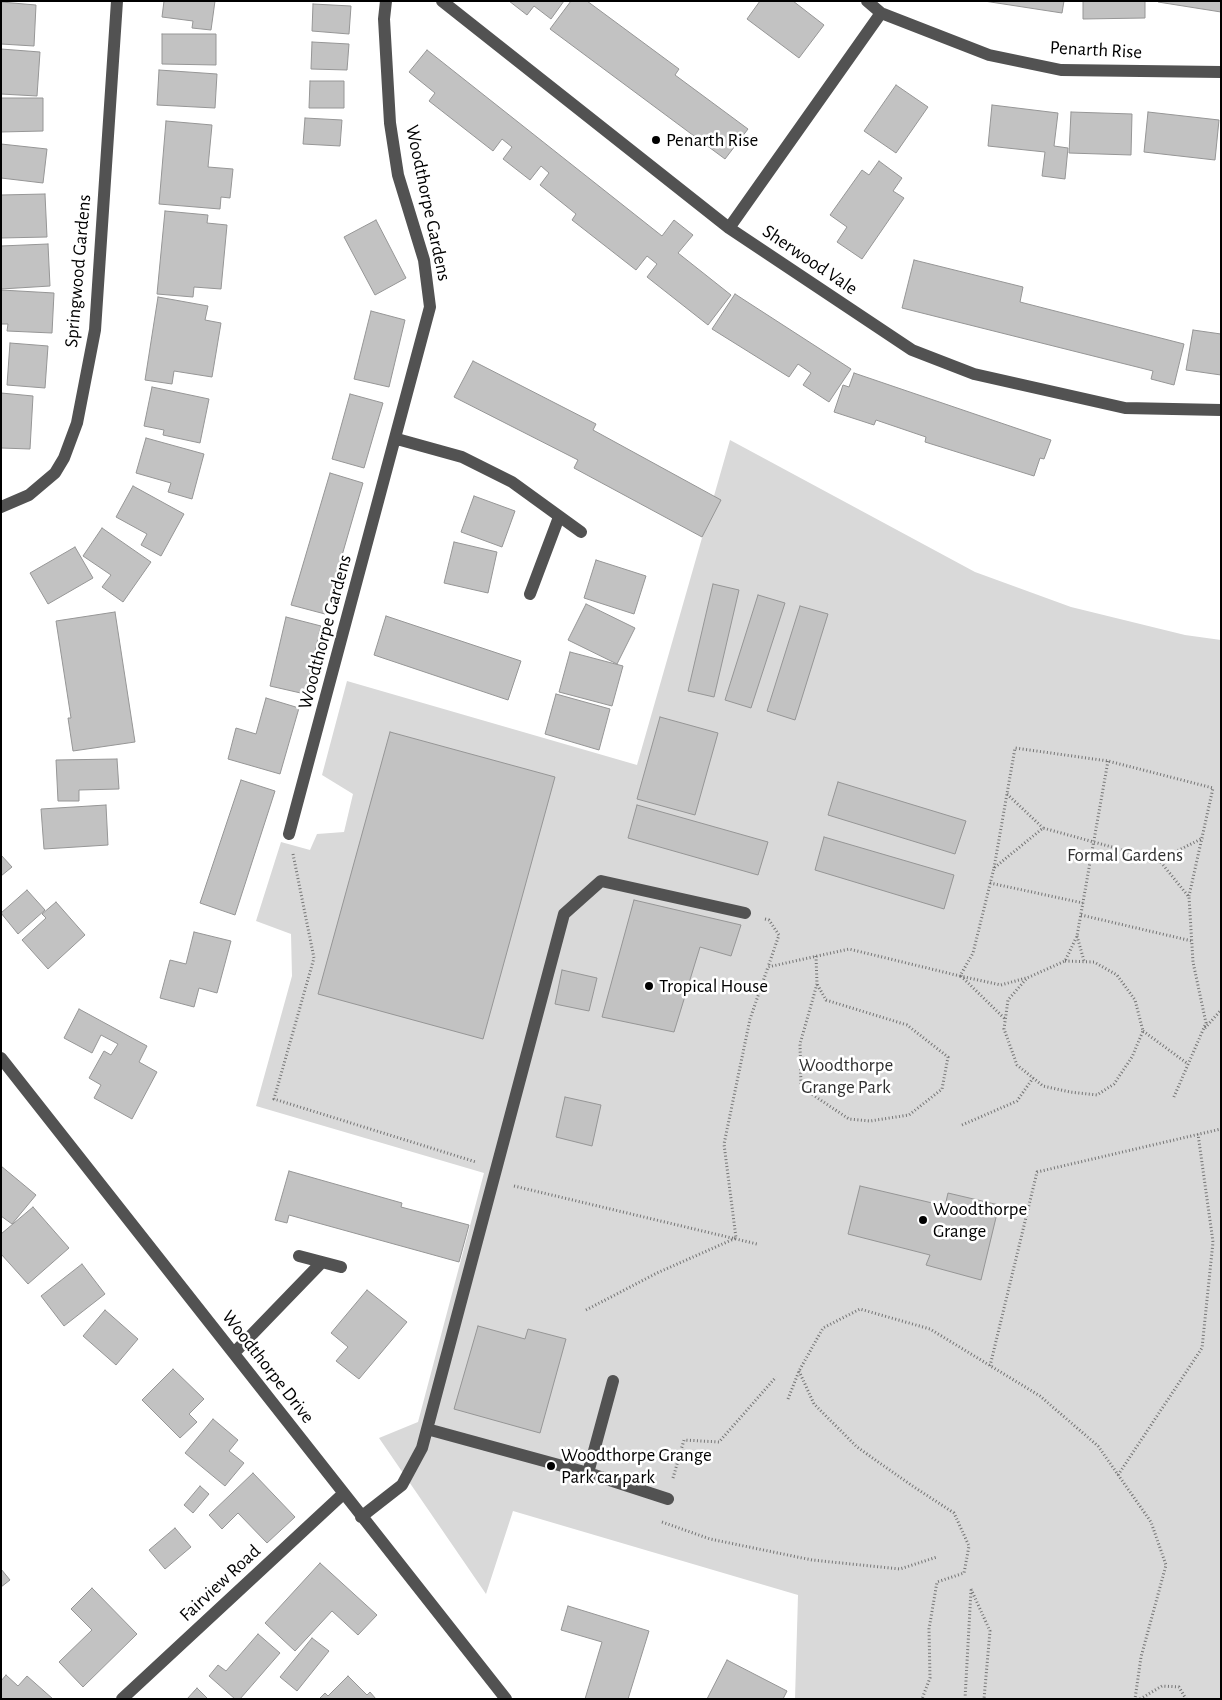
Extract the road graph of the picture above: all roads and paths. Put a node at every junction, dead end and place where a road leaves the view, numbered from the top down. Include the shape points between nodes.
1 (116, 1) edge
2 (386, 1) edge
3 (442, 1) edge
4 (866, 1) edge
5 (881, 13) junction
6 (1221, 72) edge
7 (728, 228) junction
8 (1221, 410) edge
9 (397, 439) junction
10 (1, 507) edge
11 (559, 518) junction
12 (581, 532) dead end
13 (530, 594) dead end
14 (1108, 761) junction
15 (1007, 794) junction
16 (1043, 828) junction
17 (289, 834) joint
18 (1203, 838) junction
19 (1095, 842) junction
20 (1159, 860) junction
21 (994, 868) junction
22 (990, 883) junction
23 (1189, 897) junction
24 (1083, 902) junction
25 (745, 913) joint
26 (1081, 916) junction
27 (1077, 936) junction
28 (1192, 941) junction
29 (816, 956) junction
30 (1065, 961) junction
31 (1084, 962) junction
32 (768, 967) junction
33 (960, 976) junction
34 (1027, 978) junction
35 (817, 984) junction
36 (1221, 1010) edge
37 (1005, 1019) junction
38 (1203, 1030) junction
39 (1143, 1032) junction
40 (1, 1058) edge
41 (1188, 1064) junction
42 (1033, 1078) junction
43 (1173, 1099) dead end
44 (962, 1125) dead end
45 (1221, 1129) edge
46 (1198, 1134) junction
47 (497, 1168) junction
48 (493, 1182) junction
49 (736, 1238) junction
50 (757, 1244) dead end
51 (299, 1256) dead end
52 (322, 1262) junction
53 (341, 1267) dead end
54 (586, 1310) dead end
55 (234, 1353) junction
56 (990, 1366) junction
57 (799, 1371) junction
58 (776, 1377) dead end
59 (613, 1381) dead end
60 (788, 1399) dead end
61 (426, 1429) junction
62 (588, 1473) junction
63 (1118, 1474) junction
64 (343, 1494) junction
65 (668, 1499) junction
66 (361, 1517) junction
67 (937, 1557) dead end
68 (122, 1699) edge
69 (506, 1699) edge
70 (922, 1699) edge
71 (965, 1699) edge
72 (984, 1699) edge
73 (1135, 1699) edge
74 (1140, 1699) edge
75 (1186, 1699) edge

1 - 10 street, Springwood Gardens via 95,330 77,423 55,473 29,495
2 - 9 street, Woodthorpe Gardens via 384,19 390,123 398,175 424,260 430,307
3 - 7 street, Sherwood Vale
4 - 5 street, Penarth Rise
5 - 6 street, Penarth Rise via 989,55 1061,70
5 - 7 street
7 - 8 street, Sherwood Vale via 912,350 974,374 1125,408
9 - 11 street via 462,457 512,482
9 - 17 street, Woodthorpe Gardens
11 - 12 street
11 - 13 street
14 - 15 path via 1015,748
14 - 18 path via 1213,788
14 - 19 path
15 - 16 path
15 - 21 path
16 - 19 path
16 - 21 path
17 - 47 path via 314,958 274,1099
18 - 20 path
18 - 23 path
19 - 20 path
19 - 24 path
20 - 23 path
21 - 22 path
22 - 24 path
22 - 33 path via 973,953
23 - 28 path
24 - 26 path
25 - 32 path via 769,920 779,935
25 - 47 street via 601,882 564,914
26 - 27 path
26 - 28 path
27 - 30 path
27 - 31 path
28 - 38 path via 1193,962 1206,1023
29 - 32 path
29 - 33 path via 849,949
29 - 35 path
30 - 31 path
30 - 34 path
31 - 39 path via 1094,962 1117,974 1135,1000
32 - 49 path via 750,1019 724,1144
33 - 34 path via 1001,986
33 - 37 path
34 - 37 path via 1008,1000
35 - 35 path via 826,1000 907,1025 948,1056 942,1089 909,1115 870,1121 850,1119 801,1087 800,1044
36 - 38 path
37 - 42 path via 1004,1028 1017,1065
38 - 41 path
39 - 41 path
39 - 42 path via 1132,1057 1114,1084 1097,1095 1043,1086
40 - 55 street, Woodthorpe Drive
41 - 43 path
42 - 44 path via 1017,1101
45 - 46 path
46 - 56 path via 1037,1172
46 - 63 path via 1213,1242 1202,1348
47 - 48 street
48 - 49 path
48 - 61 street
49 - 50 path
49 - 54 path via 657,1273
51 - 52 street
52 - 53 street
52 - 55 street
55 - 64 street, Woodthorpe Drive
56 - 57 path via 930,1329 860,1309 823,1328
56 - 63 path via 1040,1396 1098,1446
57 - 60 path
57 - 70 path via 814,1404 857,1447 954,1513 969,1546 964,1574 937,1582 929,1628 930,1678
58 - 65 path via 719,1442 684,1440
59 - 62 street
61 - 62 street
61 - 66 street via 422,1448 402,1485
62 - 65 street
63 - 73 path via 1151,1522 1166,1565 1141,1657
64 - 66 street, Woodthorpe Drive
64 - 68 street, Fairview Road
65 - 67 path via 662,1522 710,1538 812,1560 900,1569
66 - 69 street, Woodthorpe Drive
71 - 72 path via 971,1589 990,1631
74 - 75 path via 1162,1686 1179,1687

